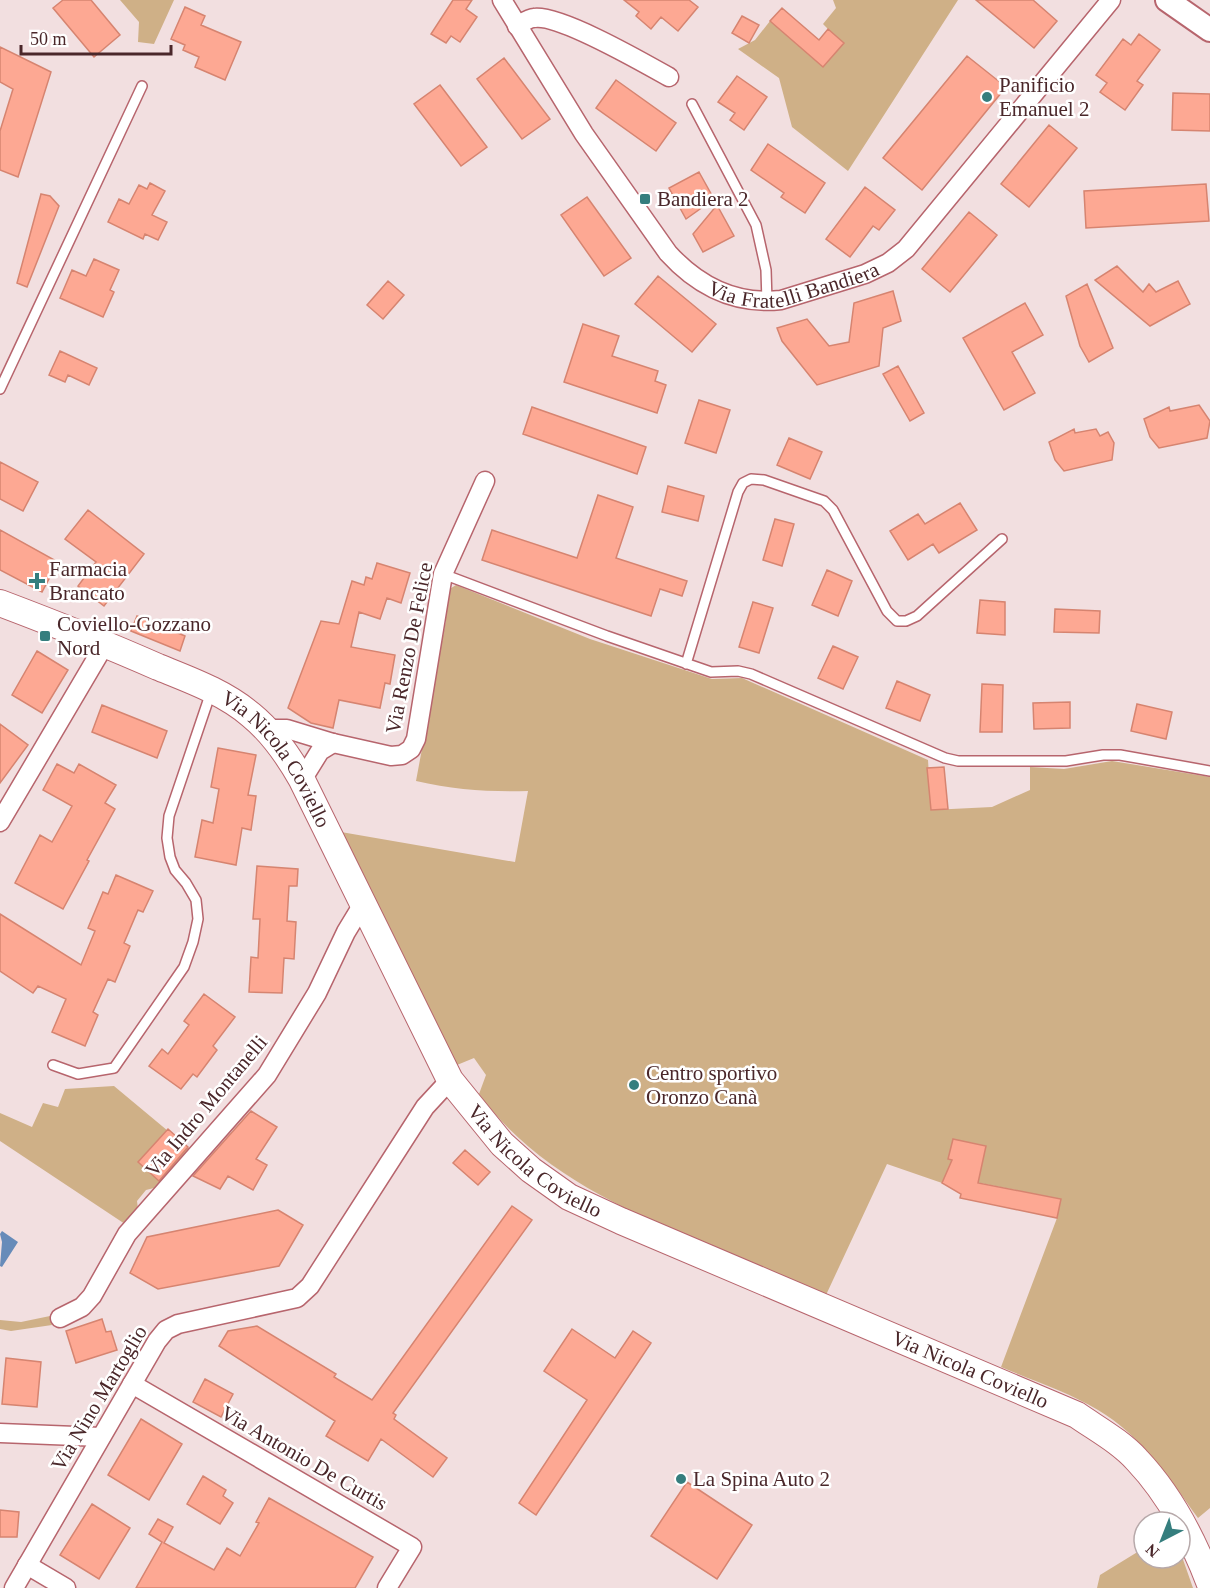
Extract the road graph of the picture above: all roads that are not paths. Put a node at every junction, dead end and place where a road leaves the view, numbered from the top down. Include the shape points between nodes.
1 (502, 0) edge
2 (1110, 0) edge
3 (1167, 0) edge
4 (517, 26) junction
5 (1210, 30) edge
6 (669, 77) dead end
7 (142, 86) dead end
8 (692, 104) dead end
9 (767, 302) junction
10 (0, 389) edge
11 (485, 481) dead end
12 (1002, 539) dead end
13 (443, 574) junction
14 (0, 603) edge
15 (105, 644) junction
16 (686, 664) junction
17 (212, 690) junction
18 (267, 729) junction
19 (333, 743) junction
20 (1210, 771) edge
21 (302, 780) junction
22 (0, 822) edge
23 (363, 904) junction
24 (53, 1065) dead end
25 (450, 1080) junction
26 (60, 1318) dead end
27 (132, 1384) junction
28 (0, 1433) edge
29 (101, 1437) junction
30 (27, 1565) junction
31 (1209, 1578) edge
32 (14, 1588) edge
33 (66, 1588) edge
34 (387, 1588) edge

1 - 4 street, Via Fratelli Bandiera
2 - 9 street, Via Fratelli Bandiera via 906,249 865,274
3 - 5 street
4 - 6 street via 533,17 552,20 623,51
4 - 9 street, Via Fratelli Bandiera via 584,134 668,253 706,286 734,297
7 - 10 lane
8 - 9 lane via 756,225 766,270
11 - 13 street, Via Renzo De Felice
12 - 16 lane via 917,616 897,621 833,510 824,501 751,479 738,492
13 - 16 lane
13 - 19 street, Via Renzo De Felice via 416,739 411,749 391,756
14 - 15 main road, Via Nicola Coviello
15 - 17 main road, Via Nicola Coviello
15 - 22 street
16 - 20 lane via 711,672 751,674 958,761 1065,761 1120,754
17 - 18 main road, Via Nicola Coviello via 233,701
17 - 24 lane via 169,816 170,857 196,900 198,919 184,967 114,1068 78,1074
18 - 19 street via 287,729
18 - 21 main road, Via Nicola Coviello
19 - 21 street via 320,751
21 - 23 main road, Via Nicola Coviello
23 - 25 main road, Via Nicola Coviello
23 - 26 street, Via Indro Montanelli via 317,993 267,1075 127,1234 92,1296 82,1307
25 - 27 street, Via Nino Martoglio via 425,1107 310,1286 297,1299 178,1324 166,1330
25 - 31 main road, Via Nicola Coviello via 502,1144 570,1197 1077,1415 1136,1458 1149,1474 1186,1527
27 - 29 street, Via Nino Martoglio
27 - 34 street, Via Antonio De Curtis via 412,1547
28 - 29 street
29 - 30 street, Via Nino Martoglio
30 - 32 street, Via Nino Martoglio
30 - 33 street

